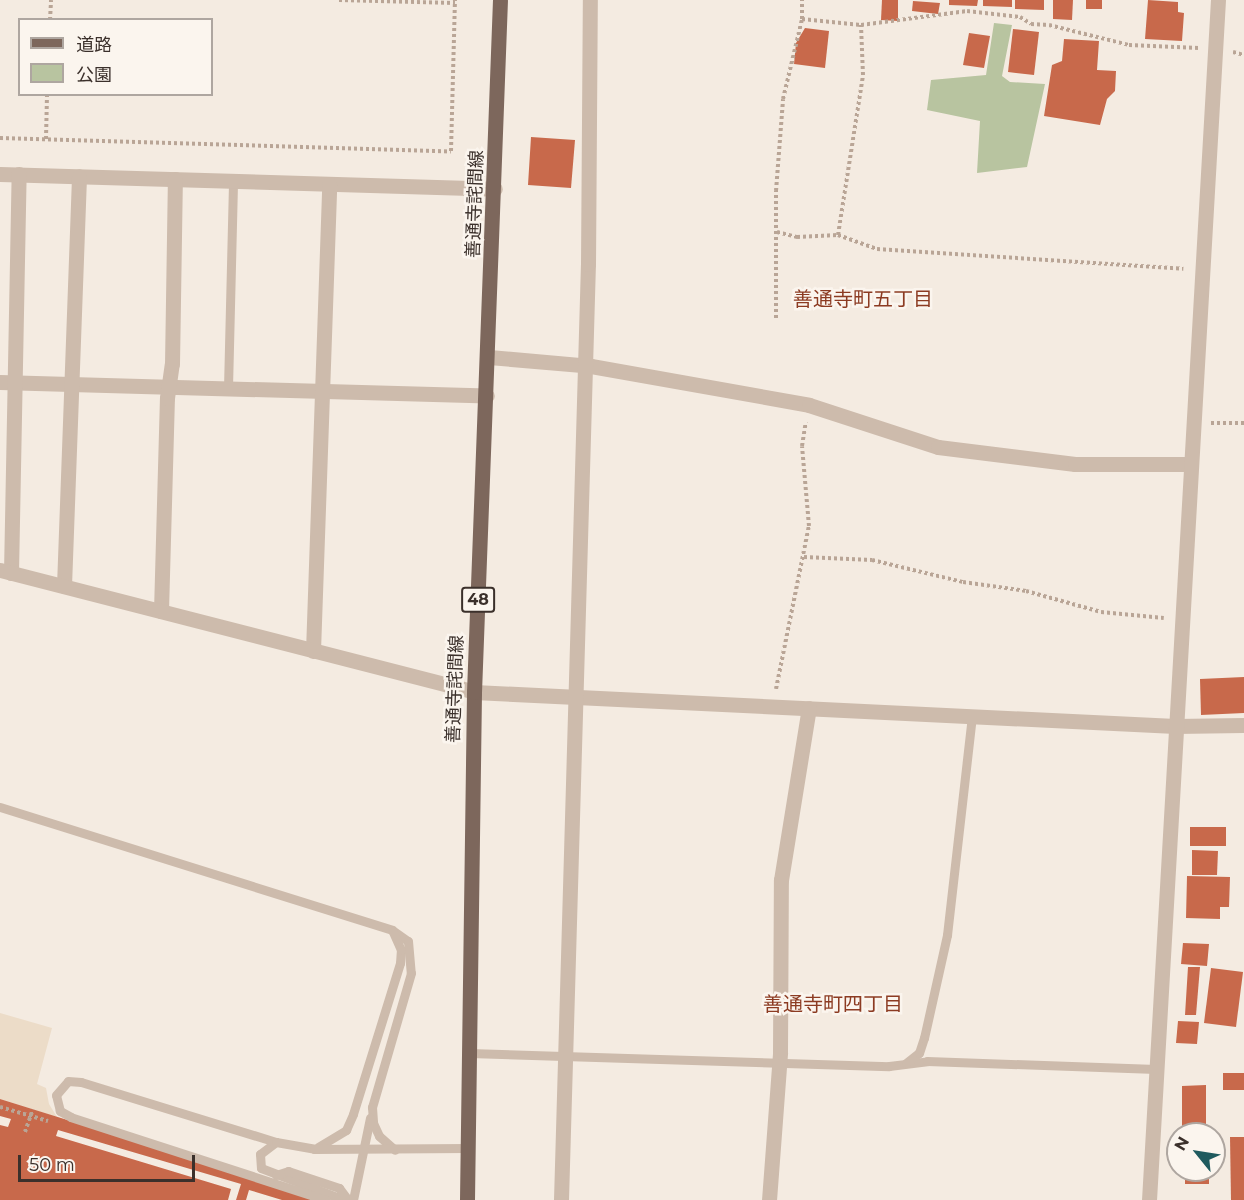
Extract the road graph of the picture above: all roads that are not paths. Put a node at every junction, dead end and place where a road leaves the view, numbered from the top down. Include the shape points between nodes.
1 (500, 0) edge
2 (590, 0) edge
3 (1218, 0) edge
4 (0, 174) edge
5 (18, 174) junction
6 (79, 177) junction
7 (175, 179) junction
8 (233, 181) junction
9 (329, 184) junction
10 (495, 189) junction
11 (489, 357) junction
12 (585, 366) junction
13 (7, 382) edge
14 (72, 384) junction
15 (169, 387) junction
16 (228, 388) junction
17 (322, 391) junction
18 (488, 396) junction
19 (1190, 464) junction
20 (6, 571) edge
21 (64, 586) junction
22 (161, 611) junction
23 (313, 651) junction
24 (474, 692) junction
25 (576, 697) junction
26 (809, 708) junction
27 (972, 716) junction
28 (1244, 725) edge
29 (1175, 726) junction
30 (0, 807) edge
31 (392, 930) junction
32 (469, 1053) junction
33 (566, 1056) junction
34 (779, 1063) junction
35 (906, 1064) junction
36 (1156, 1070) junction
37 (372, 1107) junction
38 (276, 1142) junction
39 (468, 1148) junction
40 (314, 1149) junction
41 (363, 1150) junction
42 (396, 1150) junction
43 (326, 1200) edge
44 (348, 1200) edge
45 (467, 1200) edge
46 (561, 1200) edge
47 (769, 1200) edge
48 (1149, 1200) edge

1 - 10 main road, 善通寺詫間線 / 48
2 - 12 street
3 - 19 street
4 - 5 street
5 - 6 street
5 - 13 street
6 - 7 street
6 - 14 street
7 - 8 street
7 - 15 street
8 - 9 street
8 - 16 lane
9 - 10 street
9 - 17 street
10 - 11 main road, 善通寺詫間線 / 48
11 - 12 street
11 - 18 main road, 善通寺詫間線 / 48
12 - 19 street via 809,405 939,447 1075,464
12 - 25 street
13 - 14 street
13 - 20 street
14 - 15 street
14 - 21 street
15 - 16 street
15 - 22 street
16 - 17 street
17 - 18 street
17 - 23 street
18 - 24 main road, 善通寺詫間線 / 48
19 - 29 street
20 - 21 street
21 - 22 street
22 - 23 street
23 - 24 street
24 - 25 street
24 - 32 main road, 善通寺詫間線 / 48
25 - 26 street
25 - 33 street
26 - 27 street
26 - 34 street via 781,880
27 - 29 street
27 - 35 lane via 947,934 924,1038 919,1053
28 - 29 street
29 - 36 street
30 - 31 lane
31 - 37 lane via 408,941 411,973
31 - 40 lane via 400,950 400,963 353,1114 346,1130
32 - 33 lane
32 - 39 main road, 善通寺詫間線 / 48
33 - 34 lane
33 - 46 street
34 - 35 lane
34 - 47 street
35 - 36 lane
36 - 48 street
37 - 41 lane
37 - 42 lane via 379,1136
38 - 40 lane
38 - 43 lane via 81,1082 68,1081 56,1095 60,1111 71,1117
38 - 44 lane via 266,1146 258,1161 261,1168
39 - 42 lane
39 - 45 main road, 善通寺詫間線 / 48
40 - 41 lane
41 - 42 lane
41 - 44 lane

